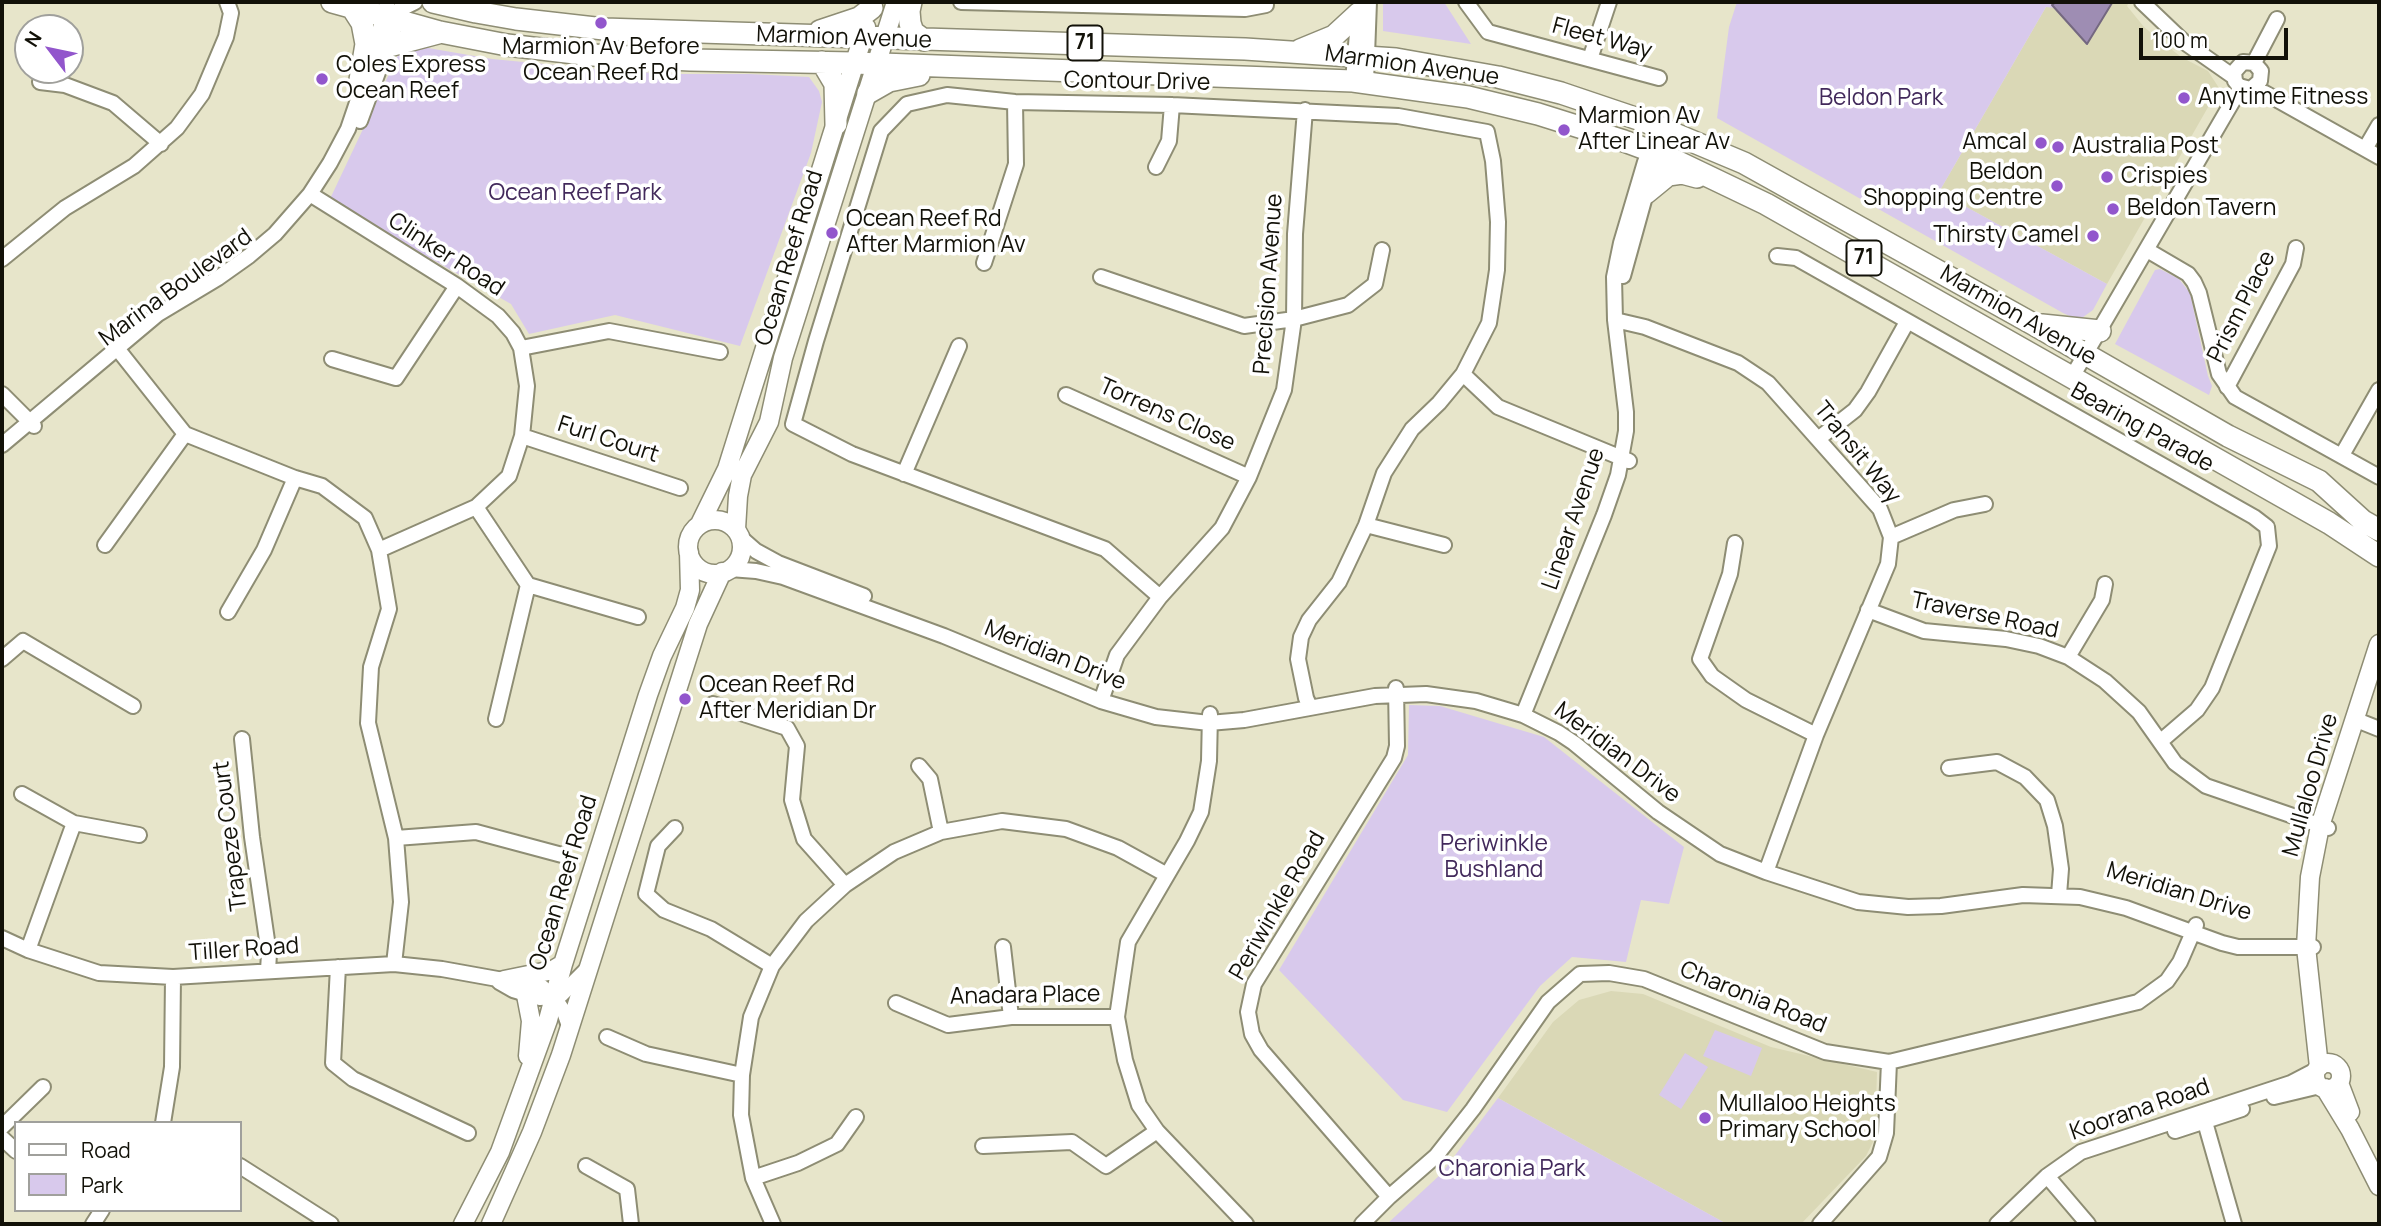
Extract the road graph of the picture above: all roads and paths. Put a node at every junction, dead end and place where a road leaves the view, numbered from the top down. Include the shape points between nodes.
1 (227, 2) edge
2 (332, 2) edge
3 (415, 2) edge
4 (433, 2) edge
5 (897, 2) edge
6 (911, 2) edge
7 (961, 2) edge
8 (1466, 2) edge
9 (1609, 2) edge
10 (2142, 2) edge
11 (2152, 2) edge
12 (873, 5) edge
13 (1189, 5) edge
14 (1266, 5) dead end
15 (1363, 6) edge
16 (353, 9) junction
17 (388, 10) edge
18 (2277, 19) dead end
19 (440, 32) junction
20 (809, 37) junction
21 (863, 38) junction
22 (884, 38) junction
23 (924, 40) junction
24 (389, 47) junction
25 (1295, 52) junction
26 (1362, 57) junction
27 (1590, 59) junction
28 (822, 62) junction
29 (854, 63) junction
30 (2248, 63) junction
31 (876, 65) junction
32 (1038, 70) junction
33 (2262, 76) junction
34 (1659, 78) dead end
35 (1360, 81) junction
36 (57, 84) edge
37 (2242, 84) junction
38 (361, 90) junction
39 (868, 93) junction
40 (1015, 102) junction
41 (1172, 104) junction
42 (1305, 110) junction
43 (835, 124) junction
44 (2379, 125) edge
45 (1665, 130) junction
46 (161, 144) junction
47 (2371, 146) edge
48 (1656, 153) junction
49 (2379, 157) edge
50 (1156, 167) dead end
51 (1646, 193) junction
52 (314, 197) junction
53 (1766, 204) junction
54 (2296, 248) dead end
55 (1382, 250) dead end
56 (2147, 250) junction
57 (1777, 256) dead end
58 (2, 259) edge
59 (984, 263) dead end
60 (1101, 277) dead end
61 (457, 286) junction
62 (1294, 319) junction
63 (1620, 320) junction
64 (1907, 322) junction
65 (2033, 324) junction
66 (2100, 331) junction
67 (958, 345) dead end
68 (521, 348) junction
69 (118, 351) junction
70 (720, 352) dead end
71 (2086, 355) junction
72 (332, 359) dead end
73 (1462, 374) junction
74 (2072, 377) junction
75 (2227, 387) junction
76 (2379, 390) edge
77 (2, 394) edge
78 (1066, 395) dead end
79 (32, 425) junction
80 (185, 433) junction
81 (522, 436) junction
82 (1818, 439) junction
83 (2, 444) edge
84 (2342, 455) junction
85 (2, 456) edge
86 (1626, 459) junction
87 (904, 474) junction
88 (1249, 477) junction
89 (2379, 477) edge
90 (295, 478) junction
91 (680, 488) dead end
92 (1985, 503) dead end
93 (477, 507) junction
94 (700, 524) junction
95 (1366, 525) junction
96 (2379, 530) edge
97 (738, 533) junction
98 (1891, 537) junction
99 (1735, 543) dead end
100 (106, 545) dead end
101 (1444, 545) dead end
102 (379, 550) junction
103 (689, 552) junction
104 (2379, 556) edge
105 (726, 570) junction
106 (2105, 584) dead end
107 (528, 586) junction
108 (1160, 597) junction
109 (1868, 610) junction
110 (228, 612) dead end
111 (638, 617) dead end
112 (2379, 644) edge
113 (2068, 657) junction
114 (2, 659) edge
115 (2379, 680) edge
116 (1396, 690) junction
117 (1102, 697) junction
118 (1308, 702) junction
119 (713, 704) dead end
120 (133, 706) dead end
121 (1529, 713) junction
122 (1210, 718) junction
123 (496, 719) dead end
124 (2366, 724) edge
125 (1816, 735) junction
126 (242, 738) dead end
127 (2161, 741) junction
128 (919, 766) dead end
129 (1949, 768) dead end
130 (22, 794) dead end
131 (74, 823) junction
132 (2324, 827) junction
133 (675, 828) dead end
134 (940, 832) junction
135 (139, 835) dead end
136 (396, 838) junction
137 (562, 855) dead end
138 (1767, 868) junction
139 (1167, 875) junction
140 (845, 885) junction
141 (2059, 891) junction
142 (2194, 929) junction
143 (2, 938) edge
144 (2310, 942) junction
145 (1003, 947) dead end
146 (28, 950) junction
147 (394, 964) junction
148 (563, 964) junction
149 (590, 966) junction
150 (772, 966) junction
151 (338, 967) junction
152 (268, 970) junction
153 (173, 978) junction
154 (499, 980) junction
155 (526, 995) junction
156 (554, 997) junction
157 (896, 1003) dead end
158 (1011, 1017) junction
159 (1117, 1017) junction
160 (569, 1026) junction
161 (607, 1037) dead end
162 (1889, 1062) junction
163 (741, 1075) junction
164 (2325, 1076) junction
165 (525, 1084) junction
166 (43, 1087) dead end
167 (856, 1117) dead end
168 (2204, 1117) junction
169 (163, 1121) edge
170 (2, 1127) edge
171 (1157, 1131) junction
172 (468, 1133) dead end
173 (983, 1146) dead end
174 (586, 1166) dead end
175 (242, 1167) edge
176 (2379, 1169) edge
177 (753, 1178) junction
178 (2050, 1179) junction
179 (2379, 1186) edge
180 (1390, 1197) junction
181 (331, 1224) edge
182 (463, 1224) edge
183 (491, 1224) edge
184 (631, 1224) edge
185 (773, 1224) edge
186 (1246, 1224) edge
187 (1362, 1224) edge
188 (1820, 1224) edge
189 (1997, 1224) edge
190 (2010, 1224) edge
191 (2088, 1224) edge
192 (2234, 1224) edge

1 - 46 street via 231,13 226,37 208,80 187,117
2 - 16 highway, Marmion Avenue / 71
3 - 17 street, Marina Boulevard via 395,12
4 - 20 highway, Marmion Avenue / 71 via 594,29
5 - 22 main road, Ocean Reef Road
6 - 23 highway via 913,32
7 - 13 street
8 - 27 street, Fleet Way via 1488,32
9 - 27 street
10 - 37 street via 2184,42
11 - 30 street via 2216,54
12 - 20 highway via 859,18
12 - 21 main road, Ocean Reef Road
13 - 14 street via 1245,9
15 - 25 highway via 1334,36
15 - 26 street
16 - 17 highway, Marmion Avenue / 71
16 - 38 highway via 365,33
17 - 19 highway, Marmion Avenue / 71
17 - 24 street, Marina Boulevard via 394,29
17 - 38 street, Marina Boulevard
18 - 30 street
19 - 24 highway
19 - 28 highway, Marmion Avenue / 71 via 606,56
20 - 21 highway, Marmion Avenue / 71
21 - 22 highway, Marmion Avenue / 71
21 - 29 main road, Ocean Reef Road
22 - 23 highway, Marmion Avenue / 71
22 - 31 main road, Ocean Reef Road
23 - 25 highway, Marmion Avenue / 71
24 - 52 street, Marina Boulevard via 349,146
25 - 26 highway, Marmion Avenue / 71
26 - 35 street
26 - 45 highway, Marmion Avenue / 71 via 1498,77 1561,93
27 - 34 street, Fleet Way
28 - 29 highway, Marmion Avenue / 71
28 - 43 highway via 835,84
29 - 31 highway, Marmion Avenue / 71
29 - 43 main road, Ocean Reef Road
30 - 33 street via 2260,68
30 - 37 street via 2235,69
31 - 32 highway, Marmion Avenue / 71
31 - 39 main road, Ocean Reef Road
32 - 35 highway, Marmion Avenue / 71
32 - 39 highway via 1009,79 907,76
33 - 37 street via 2258,85
33 - 47 street
35 - 48 highway, Marmion Avenue / 71 via 1516,108
36 - 46 street via 113,103
37 - 47 street
37 - 56 street
38 - 52 street, Marina Boulevard via 343,141
39 - 97 main road, Ocean Reef Road via 783,358 769,422 742,475
40 - 41 street, Contour Drive
40 - 59 street via 1016,164
40 - 87 street, Contour Drive via 947,95 907,104 881,131 816,341 793,424
41 - 42 street, Contour Drive
41 - 50 street via 1169,141
42 - 62 street, Precision Avenue
42 - 73 street, Contour Drive via 1398,116 1487,132 1498,222 1497,270 1489,323
43 - 94 main road, Ocean Reef Road via 727,469
44 - 47 street
45 - 48 street, Linear Avenue
45 - 65 highway, Marmion Avenue / 71 via 1744,163
46 - 58 street via 65,208
47 - 49 street
48 - 51 street, Linear Avenue
48 - 53 highway, Marmion Avenue / 71
48 - 63 street, Linear Avenue via 1617,260 1613,293
51 - 53 highway via 1668,176 1682,173 1757,205
51 - 63 street, Linear Avenue via 1624,271
52 - 61 street, Clinker Road
52 - 69 street, Marina Boulevard via 281,240 241,273
53 - 74 highway, Marmion Avenue / 71
54 - 75 street, Prism Place via 2293,264
55 - 62 street via 1375,284 1348,305
56 - 66 street
56 - 75 street via 2194,282 2219,374
57 - 64 street, Bearing Parade via 1796,258
60 - 62 street via 1244,326
61 - 68 street, Clinker Road via 498,316
61 - 72 street via 396,377
62 - 88 street, Precision Avenue via 1284,390
63 - 82 street, Transit Way via 1738,363 1768,383
63 - 86 street, Linear Avenue via 1635,403 1634,436
64 - 82 street via 1855,410
64 - 127 street, Bearing Parade via 2267,527 2269,546 2212,688 2197,710
65 - 66 highway
65 - 71 highway, Marmion Avenue / 71
66 - 71 street
67 - 87 street
68 - 70 street via 609,331
68 - 81 street, Clinker Road via 527,386
69 - 79 street, Marina Boulevard
69 - 80 street
71 - 74 street
71 - 96 highway, Marmion Avenue / 71 via 2237,441 2319,481
73 - 86 street via 1498,407
73 - 95 street, Contour Drive via 1412,429 1384,473
74 - 104 highway, Marmion Avenue / 71
75 - 84 street via 2235,397
76 - 84 street
77 - 79 street
78 - 88 street, Torrens Close
79 - 83 street, Marina Boulevard
79 - 85 street, Marina Boulevard
80 - 90 street
80 - 100 street
81 - 91 street, Furl Court
81 - 93 street, Clinker Road via 509,476
82 - 98 street, Transit Way via 1880,509
84 - 89 street
86 - 121 street, Linear Avenue
87 - 108 street, Contour Drive via 1105,549
88 - 108 street, Precision Avenue via 1222,528
90 - 102 street via 322,486 365,518
90 - 110 street via 264,550
92 - 98 street via 1954,510
93 - 102 street, Clinker Road
93 - 107 street
94 - 97 main road via 723,521
94 - 103 main road via 690,537
95 - 101 street
95 - 118 street, Contour Drive via 1339,582 1301,637 1298,659
97 - 105 main road via 740,555
97 - 117 street, Meridian Drive via 756,551 787,567 984,642
98 - 109 street, Transit Way via 1888,564
99 - 125 street via 1730,574 1700,659 1712,676 1746,700
102 - 136 street via 389,609 371,667 368,723
103 - 105 main road via 698,567 714,573
103 - 148 main road, Ocean Reef Road via 690,590 685,608 653,682
105 - 117 street, Meridian Drive via 783,577
105 - 149 main road via 698,624
106 - 113 street via 2102,600
107 - 111 street
107 - 123 street
108 - 117 street, Precision Avenue via 1117,655
109 - 113 street, Traverse Road via 1924,631 2006,639
109 - 125 street, Transit Way
112 - 124 main road, Mullaloo Drive
113 - 127 street, Traverse Road via 2105,681 2139,712
114 - 120 street via 23,641
115 - 124 main road, Mullaloo Drive
116 - 118 street, Meridian Drive
116 - 121 street, Meridian Drive
116 - 180 street, Periwinkle Road via 1394,758 1254,984 1248,1012 1261,1050
117 - 122 street, Meridian Drive
118 - 122 street, Meridian Drive
119 - 140 street via 787,728 797,746 792,800 804,839
121 - 138 street, Meridian Drive via 1686,833 1720,854
122 - 139 street via 1209,761 1200,812
124 - 132 main road, Mullaloo Drive
125 - 138 street, Transit Way
126 - 152 street, Trapeze Court
127 - 132 street, Traverse Road via 2175,763 2206,786
128 - 134 street via 930,779
129 - 141 street via 1997,762 2025,777 2047,800 2061,869
130 - 131 street
131 - 135 street
131 - 146 street
132 - 144 main road, Mullaloo Drive
133 - 150 street via 658,846 646,894 664,910 711,929
134 - 139 street via 1002,821 1066,829 1118,848
134 - 140 street via 894,852
136 - 137 street via 476,832
136 - 147 street via 401,902
138 - 141 street, Meridian Drive via 1858,902 1908,907
139 - 159 street via 1128,942
140 - 150 street via 806,922
141 - 142 street, Meridian Drive
142 - 144 street, Meridian Drive via 2238,947
142 - 162 street, Charonia Road via 2167,981 2138,1002
143 - 146 street, Tiller Road
144 - 164 main road, Mullaloo Drive
145 - 158 street
146 - 153 street, Tiller Road via 99,973
147 - 151 street, Tiller Road
147 - 154 street, Tiller Road
148 - 154 main road
148 - 156 main road, Ocean Reef Road
149 - 156 street
149 - 160 main road
150 - 163 street via 751,1017
151 - 152 street, Tiller Road
151 - 172 street via 333,1063 352,1079
152 - 153 street, Tiller Road
153 - 169 street via 172,1067
154 - 155 street, Tiller Road
154 - 156 street, Tiller Road via 542,987
155 - 156 street, Tiller Road
155 - 165 main road via 531,1021
156 - 160 street
156 - 165 main road, Ocean Reef Road
157 - 158 street, Anadara Place via 948,1025
158 - 159 street, Anadara Place
159 - 171 street via 1139,1105
160 - 183 main road via 532,1132
161 - 163 street via 646,1054
162 - 180 street, Charonia Road via 1825,1052 1644,979 1580,974 1548,1002 1437,1156
162 - 188 street via 1886,1133 1879,1157
163 - 177 street via 741,1115
164 - 168 street, Koorana Road via 2273,1098
164 - 176 main road, Mullaloo Drive
164 - 179 main road, Mullaloo Drive
165 - 182 main road, Ocean Reef Road via 500,1152
166 - 170 street
167 - 177 street via 837,1144
168 - 178 street, Koorana Road via 2093,1157
168 - 192 street
171 - 173 street via 1106,1166 1072,1142
171 - 186 street
174 - 184 street via 627,1189
175 - 181 street
177 - 185 street
178 - 189 street, Koorana Road
178 - 190 street, Koorana Road
178 - 191 street
180 - 187 street, Charonia Road

